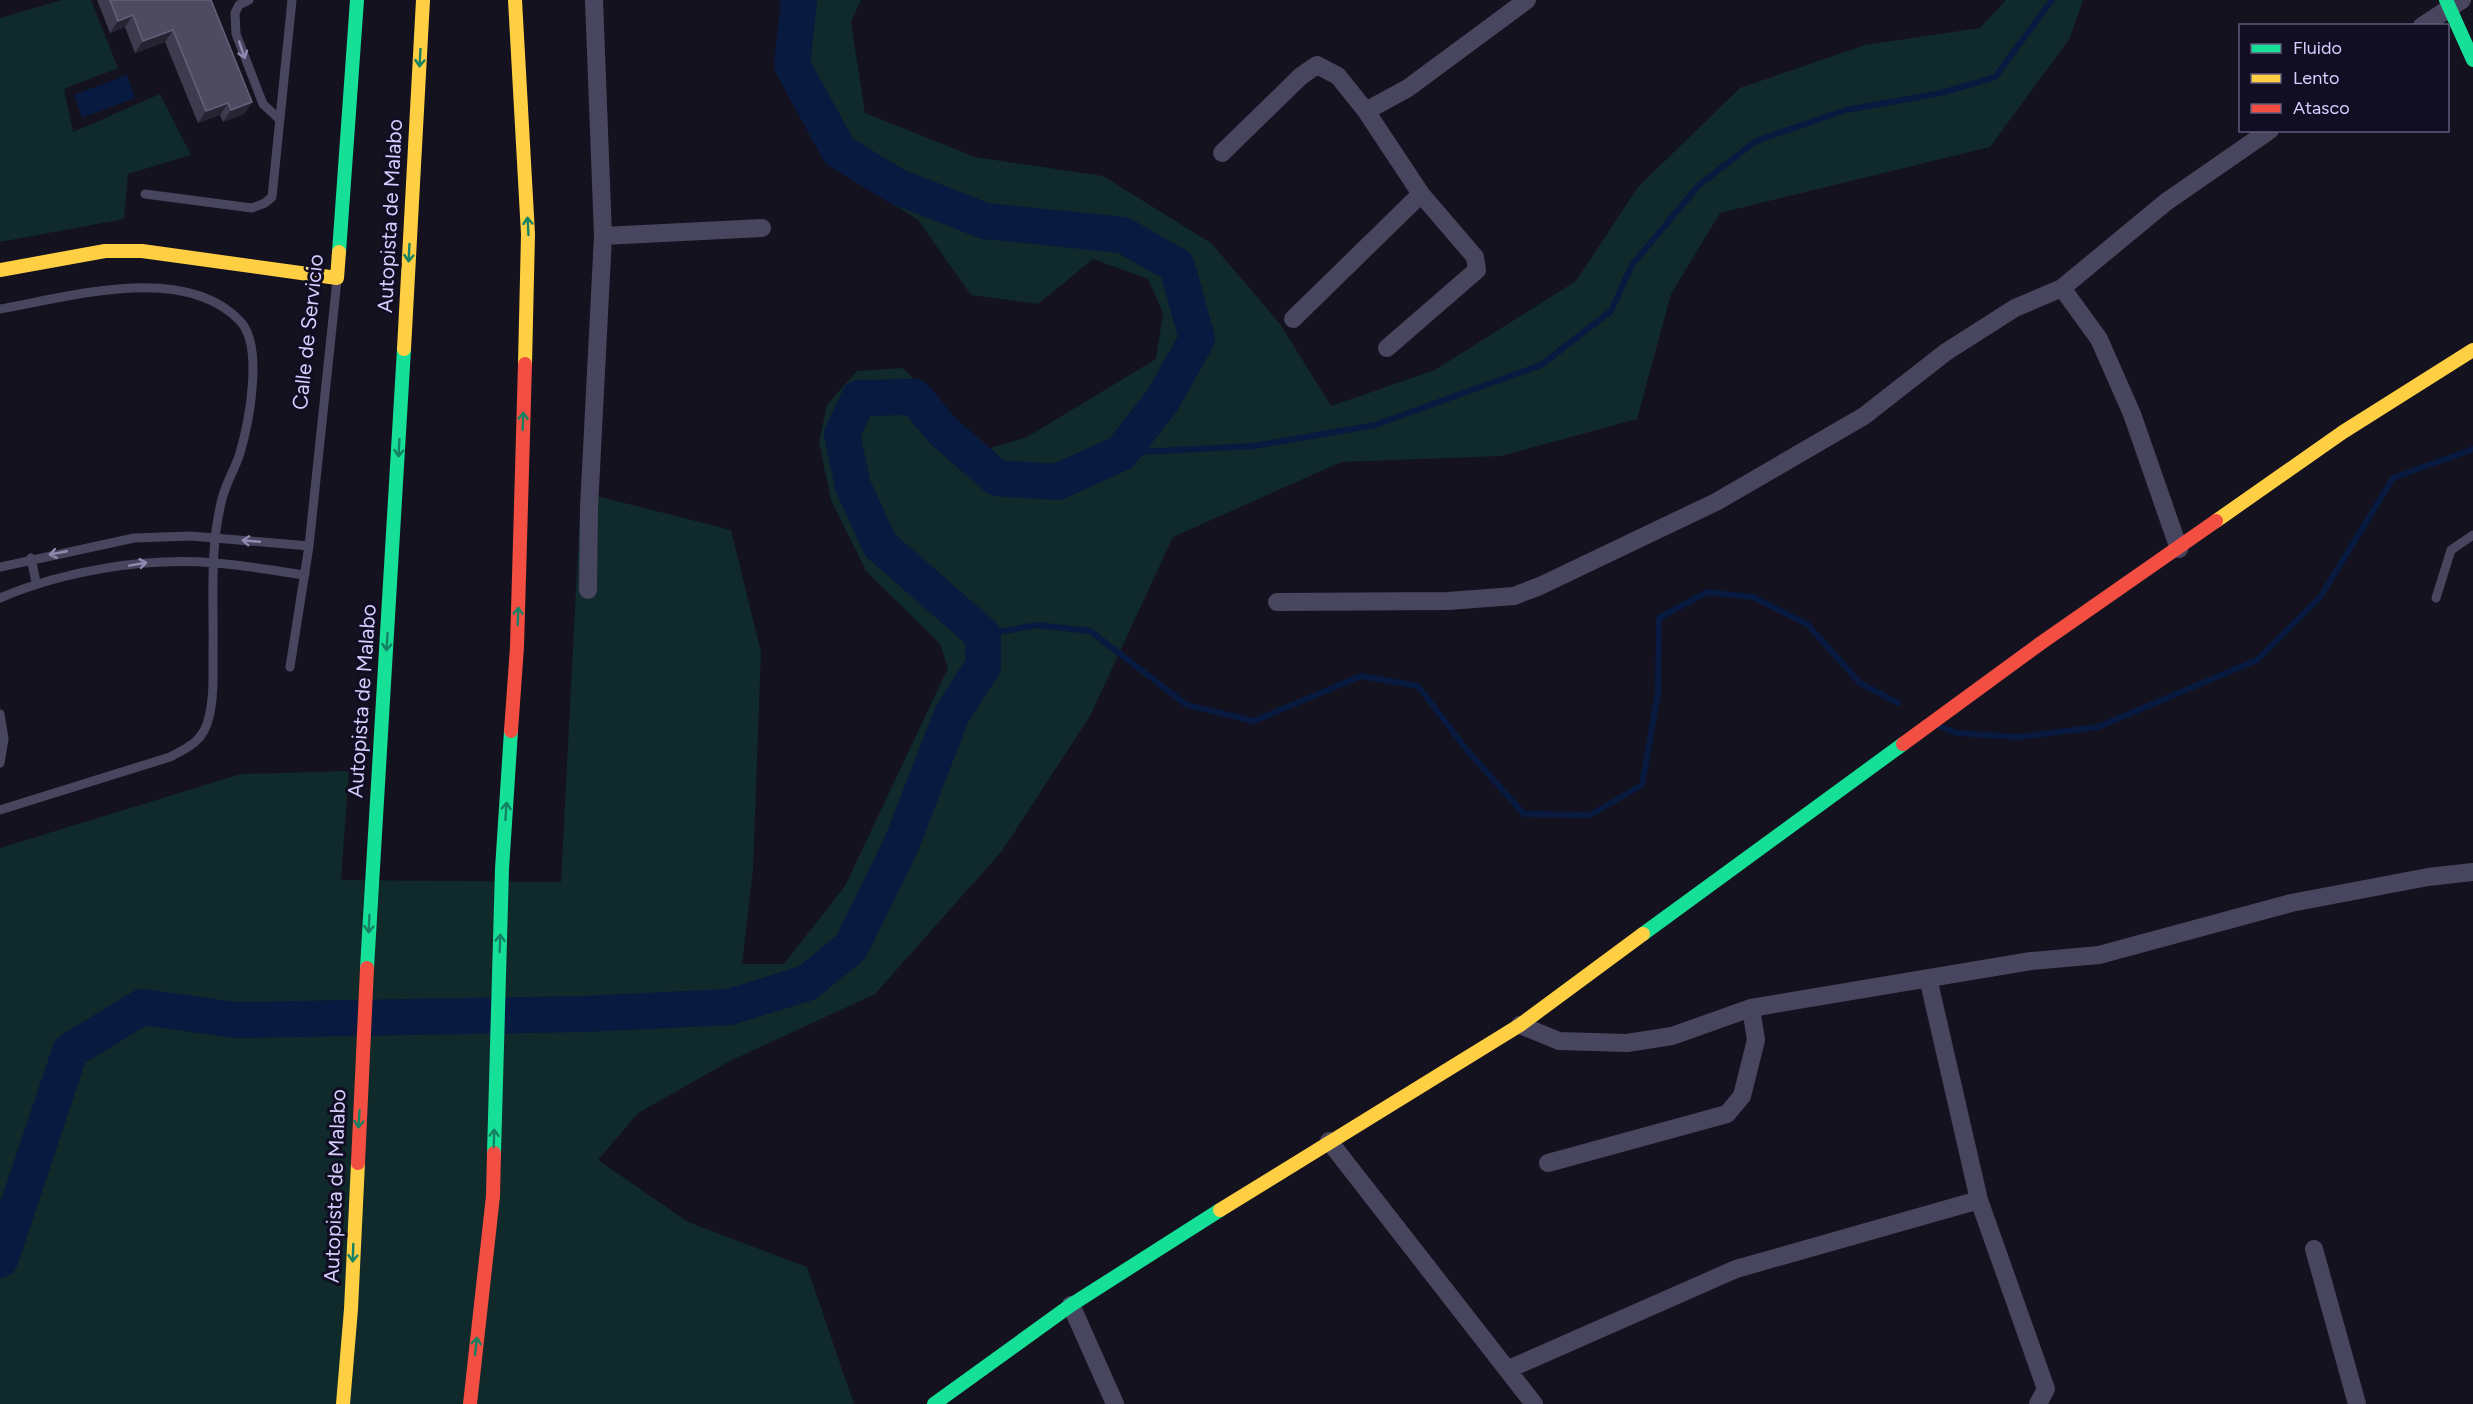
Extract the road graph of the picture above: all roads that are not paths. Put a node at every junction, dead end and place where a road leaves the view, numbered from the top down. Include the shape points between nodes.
1 (249, 0) edge
2 (292, 0) edge
3 (357, 0) edge
4 (423, 0) edge
5 (515, 0) edge
6 (594, 0) edge
7 (1527, 0) edge
8 (2453, 2) edge
9 (2425, 24) edge
10 (2473, 60) edge
11 (1366, 111) junction
12 (279, 119) junction
13 (2267, 132) edge
14 (1222, 153) dead end
15 (145, 195) dead end
16 (1421, 195) junction
17 (762, 228) dead end
18 (603, 236) junction
19 (0, 270) edge
20 (337, 278) junction
21 (2062, 288) junction
22 (0, 309) edge
23 (1293, 319) dead end
24 (1387, 348) dead end
25 (2473, 350) edge
26 (2473, 535) edge
27 (214, 538) junction
28 (309, 546) junction
29 (2180, 549) junction
30 (31, 558) junction
31 (214, 563) junction
32 (0, 567) edge
33 (305, 575) junction
34 (36, 582) junction
35 (588, 590) dead end
36 (0, 598) edge
37 (2436, 598) dead end
38 (1277, 602) dead end
39 (290, 667) dead end
40 (0, 714) edge
41 (0, 763) edge
42 (0, 810) edge
43 (2473, 872) edge
44 (1928, 978) junction
45 (1751, 1008) junction
46 (1520, 1025) junction
47 (1329, 1141) junction
48 (1548, 1163) dead end
49 (1979, 1200) junction
50 (2314, 1249) dead end
51 (1071, 1305) junction
52 (1509, 1370) junction
53 (2044, 1399) edge
54 (343, 1404) edge
55 (470, 1404) edge
56 (934, 1404) edge
57 (1115, 1404) edge
58 (1534, 1404) edge
59 (2357, 1404) edge

1 -> 12 lane via 239,5 235,14 236,34 263,104
2 - 12 lane
3 - 20 main road, Calle de Servicio
4 -> 54 main road, Autopista de Malabo
55 -> 5 main road via 493,1196 502,869 517,647 528,234
6 - 18 street
7 - 11 street via 1408,88
8 - 9 street
8 - 10 main road
11 - 14 street via 1338,76 1317,66 1300,76
11 - 16 street
12 - 15 lane via 272,197 265,203 252,208
13 - 21 street via 2166,201
16 - 23 street
16 - 24 street via 1475,257 1477,270
17 - 18 street
18 - 35 street
19 - 20 main road via 105,251 142,251
20 - 28 lane, Calle de Servicio
21 - 29 street via 2099,339 2132,414
21 - 38 street via 2015,308 1946,351 1864,416 1764,475 1540,586 1514,596 1448,601
22 - 27 lane via 144,286 205,297 221,304 242,323 255,370 240,452 222,498
25 - 29 main road via 2343,432
26 - 37 lane via 2451,550
28 -> 27 lane
27 -> 30 lane via 134,538
27 - 31 lane
28 - 33 lane, Calle de Servicio
29 - 46 main road via 2041,643
30 - 32 lane
30 - 34 lane
31 - 33 lane
34 -> 31 lane via 151,562
31 - 42 lane via 210,716 195,745 171,757
33 - 39 lane, Calle de Servicio
34 - 36 lane
40 - 41 lane via 4,739
43 - 44 street via 2290,903 2099,956 2031,961
44 - 45 street
44 - 49 street
45 - 46 street via 1672,1036 1627,1043 1559,1041
45 - 48 street via 1756,1040 1742,1096 1727,1114
46 - 47 main road
47 - 51 main road
47 - 52 street
49 - 52 street via 1736,1269
49 - 53 street
50 - 59 street
51 - 56 main road
51 - 57 street
52 - 58 street

